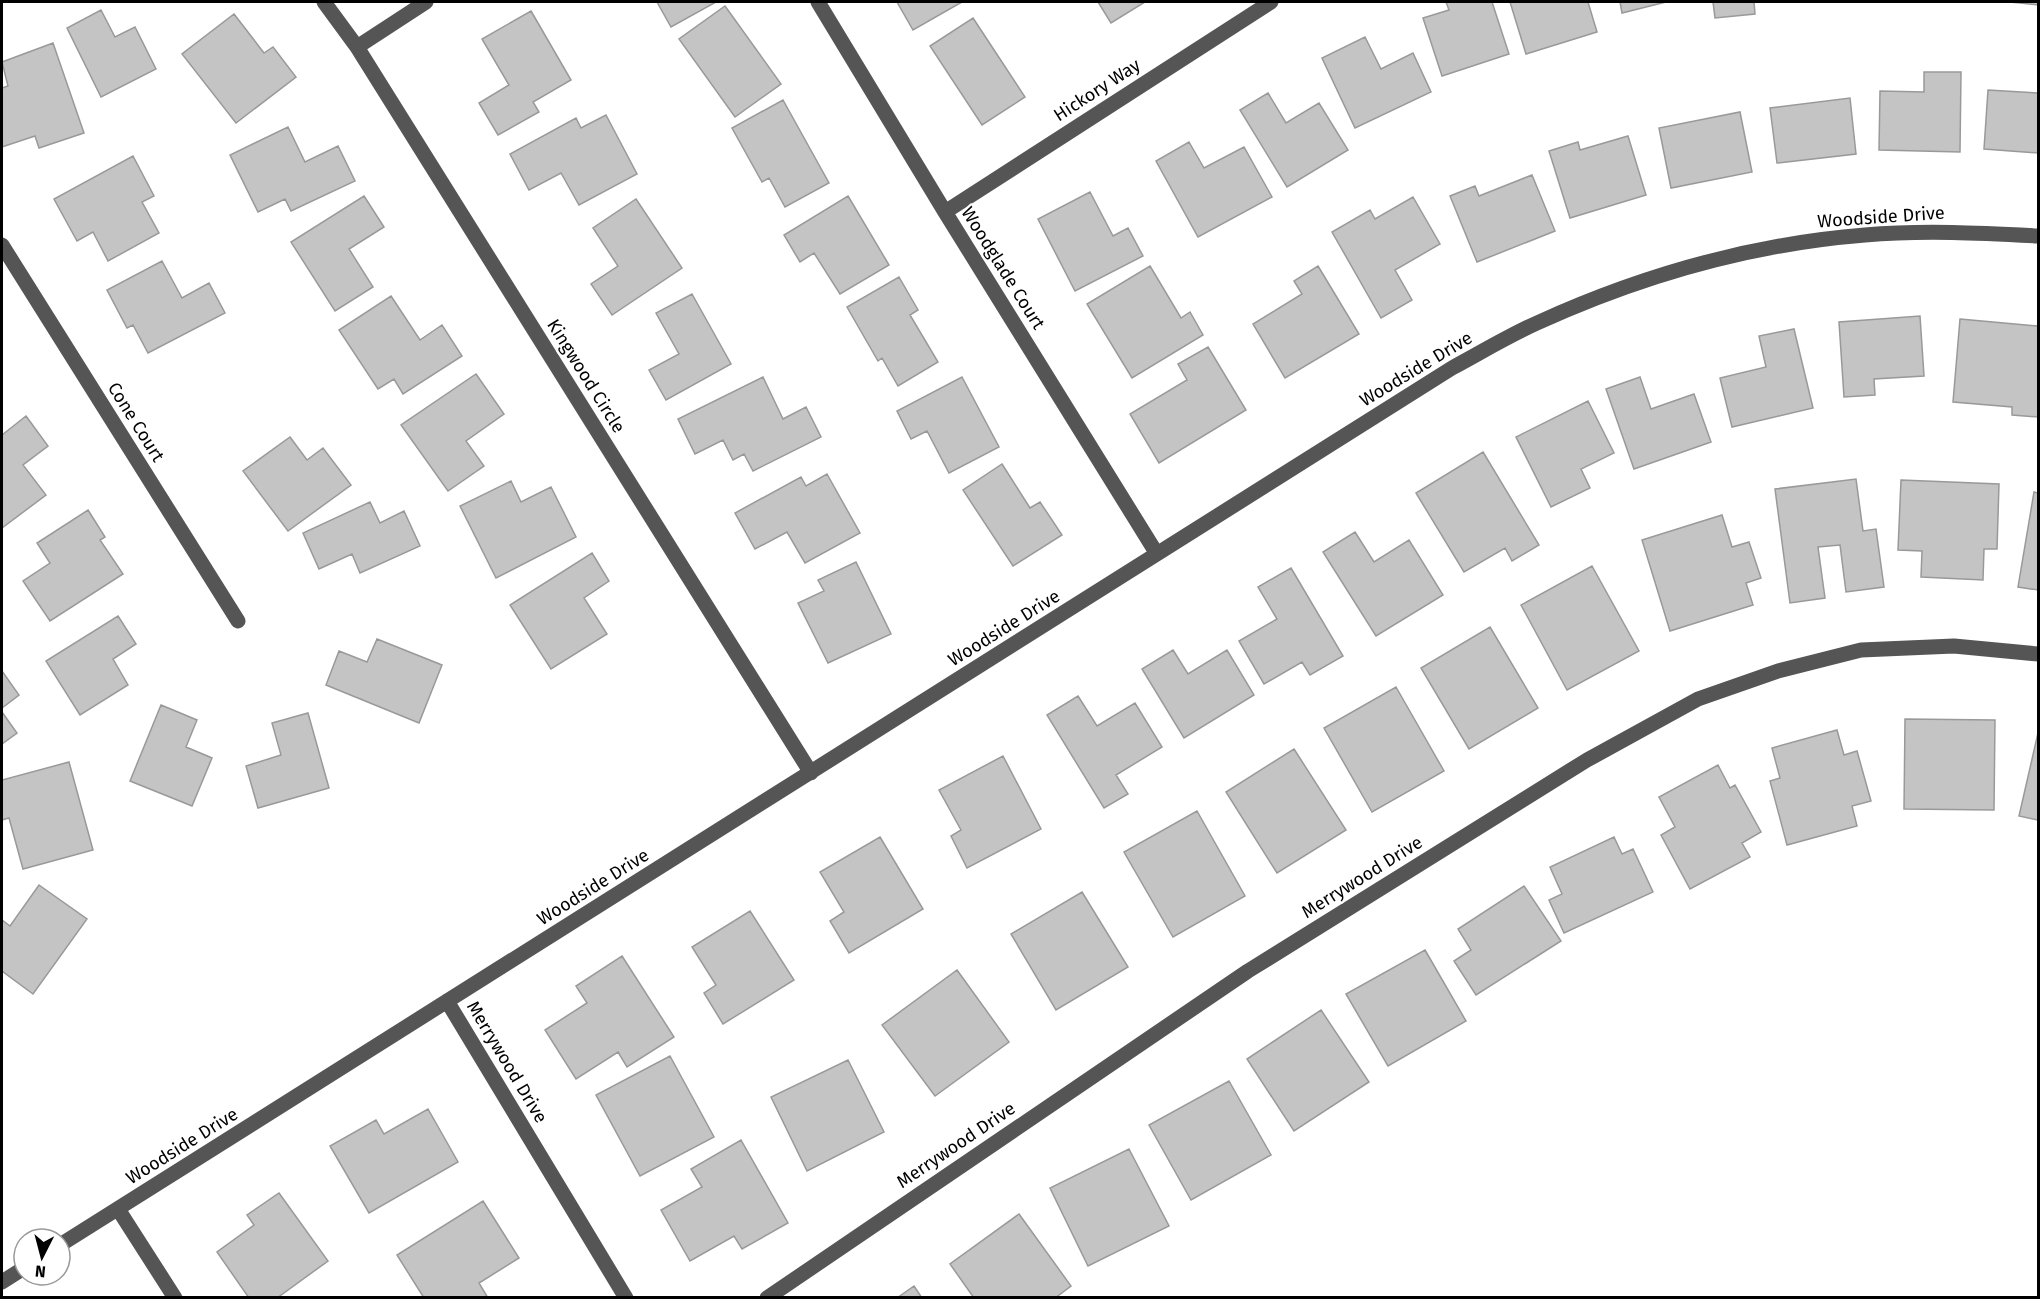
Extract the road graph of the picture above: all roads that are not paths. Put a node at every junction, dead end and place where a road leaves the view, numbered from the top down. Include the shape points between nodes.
1 (324, 2) edge
2 (426, 2) edge
3 (818, 2) edge
4 (1270, 2) edge
5 (357, 47) junction
6 (945, 212) junction
7 (2038, 236) edge
8 (2, 245) edge
9 (1157, 554) junction
10 (238, 621) dead end
11 (2038, 654) edge
12 (811, 773) junction
13 (447, 1001) junction
14 (118, 1209) junction
15 (72, 1238) edge
16 (175, 1298) edge
17 (626, 1298) edge
18 (766, 1298) edge

1 - 5 street, Kingwood Circle
2 - 5 street
3 - 6 street, Woodglade Court
4 - 6 street, Hickory Way
5 - 12 street, Kingwood Circle
6 - 9 street, Woodglade Court
7 - 9 street, Woodside Drive via 1956,232 1819,240 1703,263 1625,286 1535,323 1452,368
8 - 10 street, Cone Court
9 - 12 street, Woodside Drive
11 - 18 street, Merrywood Drive via 1954,646 1861,650 1778,671 1698,699 1587,760 1248,971
12 - 13 street, Woodside Drive
13 - 14 street, Woodside Drive
13 - 17 street, Merrywood Drive
14 - 15 street, Woodside Drive
14 - 16 street

